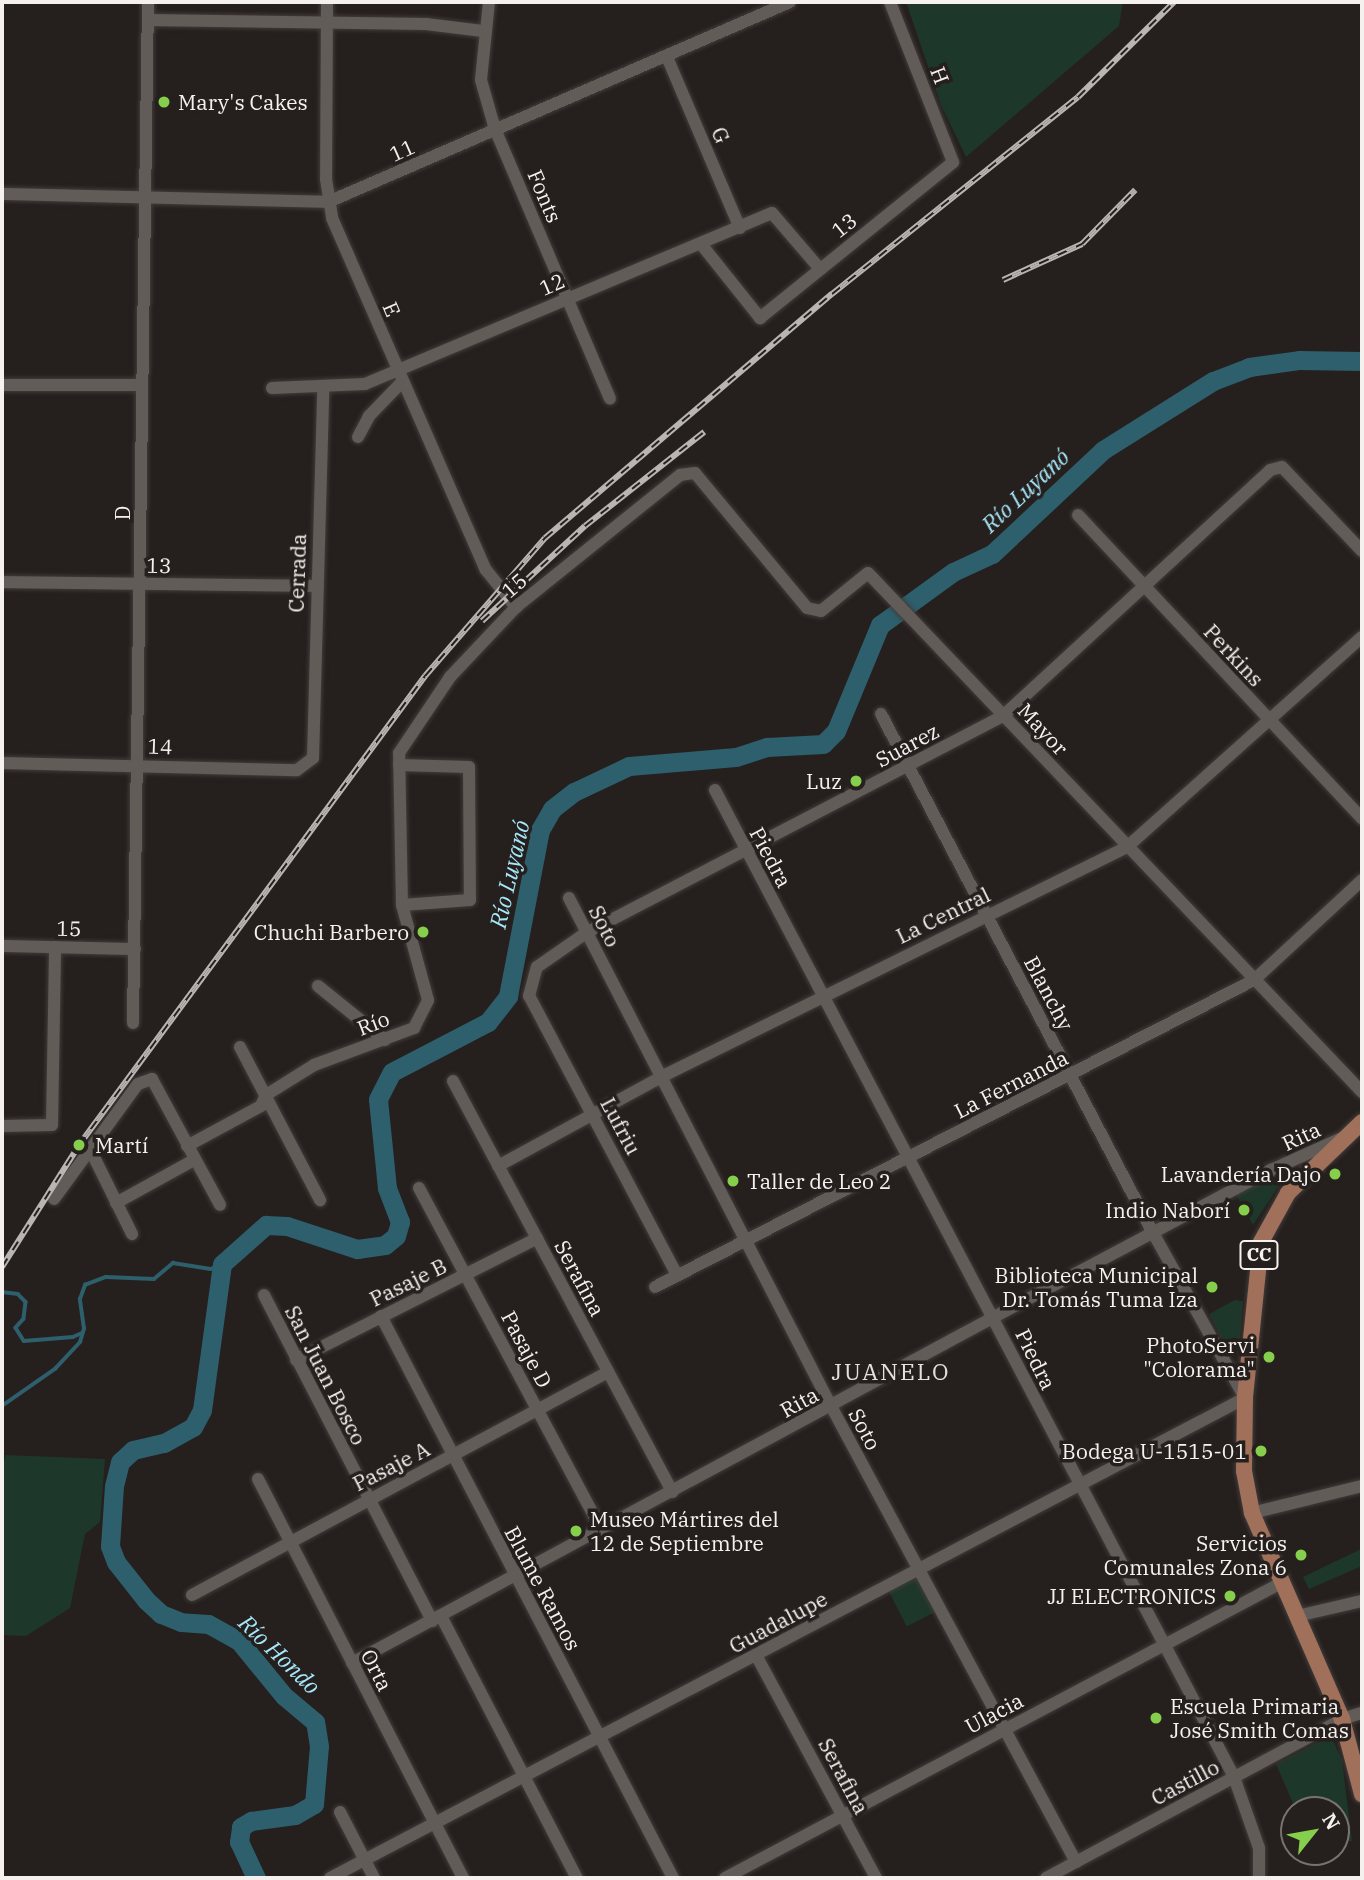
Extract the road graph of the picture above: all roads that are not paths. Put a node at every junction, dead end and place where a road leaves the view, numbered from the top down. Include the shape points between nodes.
1 (148, 2) edge
2 (327, 2) edge
3 (489, 2) edge
4 (790, 2) edge
5 (890, 2) edge
6 (148, 20) junction
7 (327, 21) junction
8 (483, 31) junction
9 (667, 57) junction
10 (495, 129) junction
11 (953, 162) joint
12 (2, 194) edge
13 (145, 200) junction
14 (328, 202) junction
15 (740, 228) junction
16 (701, 244) junction
17 (820, 270) junction
18 (568, 298) junction
19 (399, 377) junction
20 (142, 385) junction
21 (2, 386) edge
22 (272, 388) dead end
23 (323, 389) junction
24 (610, 398) dead end
25 (358, 437) dead end
26 (695, 473) joint
27 (1078, 515) dead end
28 (1360, 547) edge
29 (2, 582) edge
30 (141, 584) junction
31 (315, 586) junction
32 (1144, 587) junction
33 (516, 607) junction
34 (1362, 637) edge
35 (881, 714) dead end
36 (1004, 715) junction
37 (1269, 720) junction
38 (313, 758) joint
39 (2, 763) edge
40 (139, 765) junction
41 (399, 765) junction
42 (910, 766) junction
43 (715, 790) dead end
44 (1362, 819) edge
45 (1127, 847) junction
46 (745, 849) junction
47 (1362, 880) edge
48 (569, 898) dead end
49 (402, 905) junction
50 (986, 915) junction
51 (586, 933) junction
52 (2, 946) edge
53 (55, 947) junction
54 (135, 949) junction
55 (1254, 980) junction
56 (318, 986) dead end
57 (529, 996) joint
58 (823, 996) junction
59 (133, 1023) dead end
60 (385, 1040) junction
61 (240, 1048) dead end
62 (1070, 1075) junction
63 (661, 1077) junction
64 (453, 1081) dead end
65 (1362, 1092) edge
66 (266, 1095) junction
67 (593, 1115) junction
68 (1362, 1122) edge
69 (2, 1126) edge
70 (1340, 1139) junction
71 (187, 1146) junction
72 (90, 1149) junction
73 (910, 1158) junction
74 (194, 1160) junction
75 (498, 1166) junction
76 (419, 1188) dead end
77 (54, 1199) dead end
78 (320, 1200) dead end
79 (116, 1203) junction
80 (220, 1205) dead end
81 (1153, 1233) junction
82 (132, 1234) dead end
83 (537, 1238) junction
84 (746, 1241) junction
85 (465, 1275) junction
86 (677, 1275) junction
87 (655, 1287) dead end
88 (264, 1296) dead end
89 (381, 1316) junction
90 (994, 1317) junction
91 (296, 1360) junction
92 (608, 1372) junction
93 (1245, 1398) junction
94 (831, 1406) junction
95 (538, 1410) junction
96 (452, 1455) junction
97 (258, 1479) dead end
98 (1079, 1484) junction
99 (1362, 1486) edge
100 (672, 1492) junction
101 (367, 1499) junction
102 (1252, 1513) junction
103 (601, 1529) junction
104 (289, 1543) junction
105 (918, 1569) junction
106 (514, 1576) junction
107 (1281, 1583) junction
108 (192, 1595) dead end
109 (1362, 1601) edge
110 (1297, 1616) junction
111 (437, 1619) junction
112 (1163, 1646) junction
113 (756, 1655) junction
114 (352, 1663) junction
115 (1362, 1713) edge
116 (1342, 1719) junction
117 (1004, 1729) junction
118 (600, 1737) junction
119 (525, 1777) junction
120 (1234, 1777) junction
121 (1362, 1794) edge
122 (340, 1812) dead end
123 (843, 1814) junction
124 (435, 1824) junction
125 (365, 1860) junction
126 (1076, 1862) junction
127 (330, 1878) edge
128 (374, 1878) edge
129 (463, 1878) edge
130 (578, 1878) edge
131 (673, 1878) edge
132 (725, 1878) edge
133 (876, 1878) edge
134 (1046, 1878) edge
135 (1259, 1878) edge

1 - 6 street, D
2 - 7 street, E
3 - 8 street, Fonts
4 - 9 street, 11
5 - 11 street, H
6 - 7 street
6 - 13 street, D
7 - 8 street
7 - 14 street, E
8 - 10 street, Fonts via 481,80
9 - 10 street, 11
9 - 15 street, G
10 - 14 street, 11
10 - 18 street, Fonts
11 - 17 street, 13
12 - 13 street, 11
13 - 14 street, 11
13 - 20 street, D
14 - 19 street, E
15 - 16 street, 12
15 - 17 street, 12 via 772,213
16 - 17 street, 13 via 760,318
16 - 18 street, 12
18 - 19 street, 12
18 - 24 street, Fonts
19 - 23 street, 12
19 - 25 street
19 - 33 street, E via 486,570
20 - 21 street
20 - 30 street, D
22 - 23 street, 12
23 - 31 street, Cerrada
26 - 33 street, 15 via 680,475
26 - 36 street, Mayor via 807,608 821,611 868,573
27 - 32 street, Perkins
28 - 32 street, Suarez via 1282,467 1270,470
29 - 30 street, 13
30 - 31 street, 13
30 - 40 street, D
31 - 38 street, Cerrada
32 - 36 street, Suarez
32 - 37 street, Perkins
33 - 41 street, 15 via 450,677 399,753
34 - 37 street, La Central
35 - 42 street, Blanchy
36 - 42 street, Suarez
36 - 45 street, Mayor
37 - 44 street, Perkins
37 - 45 street, La Central
38 - 40 street, 14 via 297,770
39 - 40 street, 14
40 - 54 street, D
41 - 49 street, Río
41 - 49 street via 469,767 470,900
42 - 46 street, Suarez
42 - 50 street, Blanchy
43 - 46 street, Piedra
45 - 50 street, La Central
45 - 55 street, Mayor
46 - 51 street, Suarez
46 - 58 street, Piedra
47 - 55 street, La Fernanda
48 - 51 street, Soto
49 - 60 street, Río via 428,1000 414,1028
50 - 58 street, La Central
50 - 62 street, Blanchy
51 - 57 street, Suarez via 537,967
51 - 63 street, Soto
52 - 53 street, 15
53 - 54 street, 15
53 - 69 street via 52,1125
54 - 59 street, D
55 - 62 street, La Fernanda
55 - 65 street, Mayor
56 - 60 street
57 - 67 street, Lufriu
58 - 63 street, La Central
58 - 73 street, Piedra
60 - 66 street, Río via 314,1065
61 - 66 street
62 - 73 street, La Fernanda
62 - 81 street, Blanchy
63 - 67 street, La Central
63 - 84 street, Soto
64 - 75 street, Serafina
66 - 71 street, Río via 261,1105
66 - 78 street
67 - 75 street, La Central
67 - 86 street, Lufriu
68 - 70 main road, CC
70 - 81 street, Rita
70 - 93 main road, CC via 1289,1194 1261,1242
71 - 72 street via 152,1079 138,1084
71 - 74 street
72 - 77 street
72 - 79 street
73 - 84 street, La Fernanda
73 - 90 street, Piedra
74 - 79 street
74 - 80 street
75 - 83 street, Serafina
76 - 85 street, Pasaje D
79 - 82 street
81 - 90 street, Rita
81 - 93 street, Blanchy
83 - 85 street, Pasaje B
83 - 92 street, Serafina
84 - 86 street, La Fernanda
84 - 94 street, Soto
85 - 89 street, Pasaje B
85 - 95 street, Pasaje D
86 - 87 street, La Fernanda
88 - 91 street, San Juan Bosco
89 - 91 street, Pasaje B
89 - 96 street, Blume Ramos
90 - 94 street, Rita
90 - 98 street, Piedra
91 - 101 street, San Juan Bosco
92 - 95 street, Pasaje A
92 - 100 street, Serafina
93 - 98 street, Guadalupe
93 - 102 main road, CC via 1244,1471
94 - 100 street, Rita
94 - 105 street, Soto
95 - 96 street, Pasaje A
95 - 103 street, Pasaje D
96 - 101 street, Pasaje A
96 - 106 street, Blume Ramos
97 - 104 street, Orta
98 - 105 street, Guadalupe
98 - 112 street, Piedra
99 - 102 street
100 - 103 street, Rita
101 - 104 street, Pasaje A
101 - 111 street, San Juan Bosco
102 - 107 main road, CC
103 - 106 street, Rita
104 - 108 street, Pasaje A
104 - 114 street, Orta
105 - 113 street, Guadalupe
105 - 117 street, Soto
106 - 111 street, Rita
106 - 118 street, Blume Ramos
107 - 110 main road, CC
107 - 112 street, Ulacia
109 - 110 street
110 - 116 main road, CC
111 - 114 street, Rita
111 - 119 street, San Juan Bosco
112 - 117 street, Ulacia
112 - 120 street, Piedra
113 - 118 street, Guadalupe
113 - 123 street, Serafina
114 - 124 street, Orta
115 - 116 street, Castillo
116 - 120 street, Castillo
116 - 121 main road, CC
117 - 123 street, Ulacia
117 - 126 street, Soto
118 - 119 street, Guadalupe
118 - 131 street, Blume Ramos
119 - 124 street, Guadalupe
119 - 130 street, San Juan Bosco
120 - 126 street, Castillo
120 - 135 street, Piedra via 1259,1848
122 - 125 street
123 - 132 street, Ulacia
123 - 133 street, Serafina
124 - 125 street, Guadalupe
124 - 129 street, Orta
125 - 127 street, Guadalupe
125 - 128 street
126 - 134 street, Castillo

